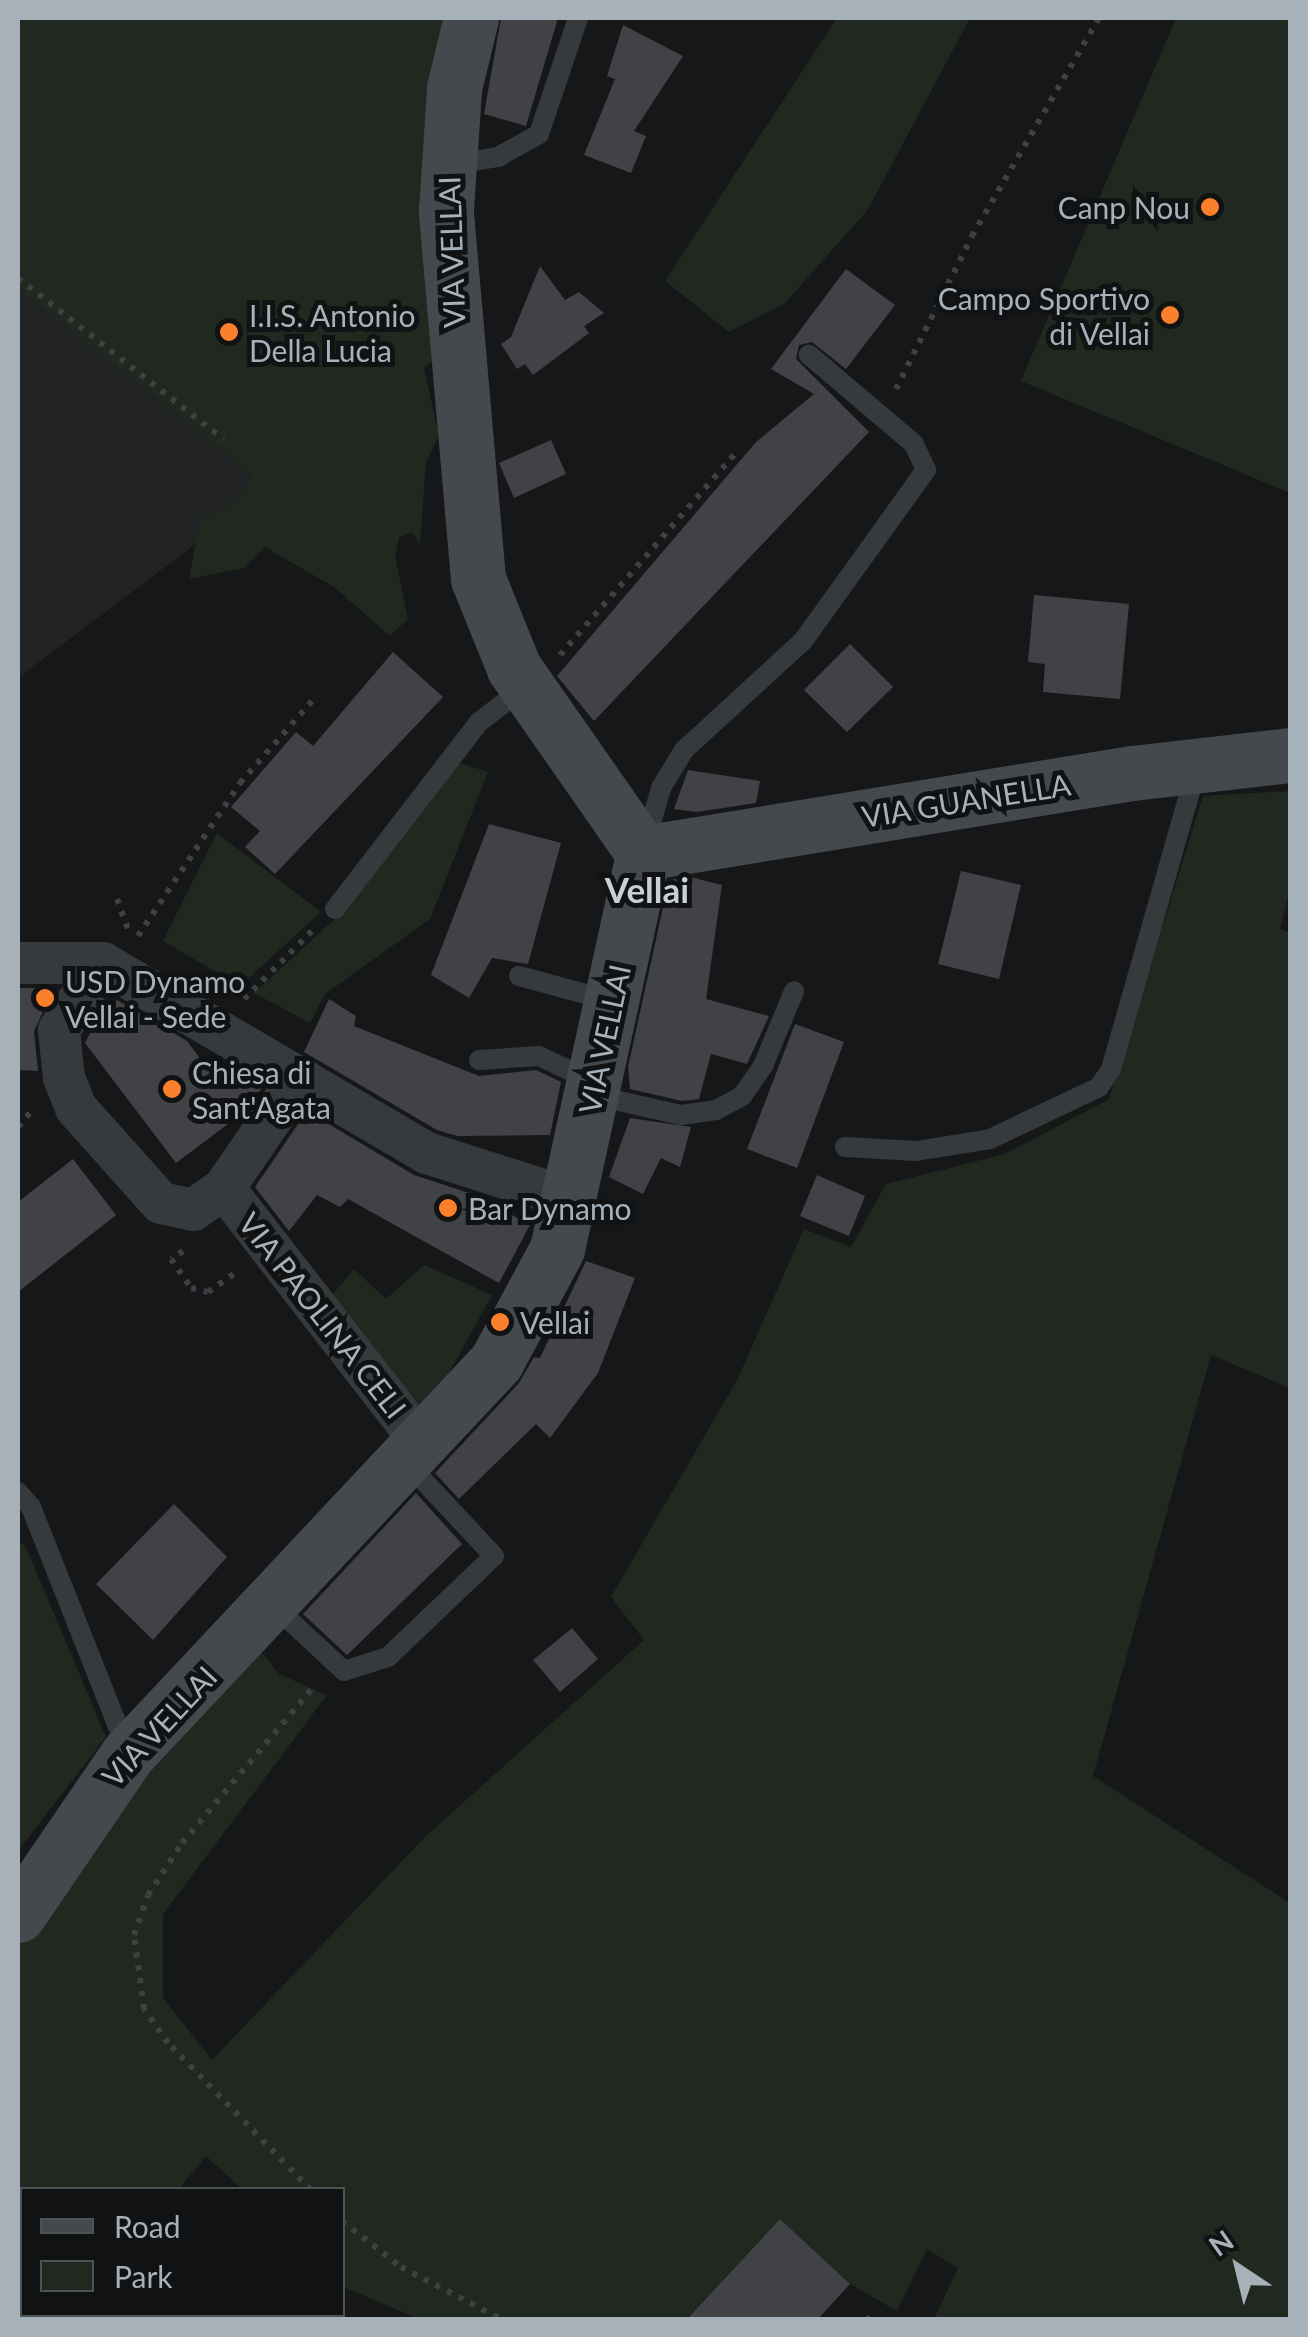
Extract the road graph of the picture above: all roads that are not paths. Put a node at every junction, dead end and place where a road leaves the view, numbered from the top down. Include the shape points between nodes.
1 (471, 18) edge
2 (578, 18) edge
3 (447, 165) junction
4 (809, 354) dead end
5 (526, 686) junction
6 (1290, 755) edge
7 (1197, 766) junction
8 (643, 853) junction
9 (335, 909) road end
10 (18, 963) edge
11 (119, 972) junction
12 (519, 976) dead end
13 (794, 991) dead end
14 (612, 1002) junction
15 (479, 1060) dead end
16 (300, 1078) junction
17 (593, 1088) junction
18 (844, 1148) dead end
19 (224, 1188) junction
20 (568, 1198) junction
21 (414, 1453) junction
22 (18, 1492) edge
23 (274, 1605) junction
24 (128, 1754) junction
25 (18, 1915) edge

1 - 3 street, VIA VELLAI via 454,88
2 - 3 lane via 539,134 498,157
3 - 5 street, VIA VELLAI via 470,526 492,624
4 - 8 lane via 923,456 926,470 803,641 684,750 661,788
5 - 8 street, VIA VELLAI
5 - 9 lane via 478,723
6 - 7 street, VIA GUANELLA
7 - 8 street, VIA GUANELLA
7 - 18 lane via 1111,1069 1099,1087 990,1139 916,1151
8 - 14 street, VIA VELLAI
10 - 11 street
11 - 16 street
11 - 19 street, VIA PAOLINA CELI via 58,1030 76,1108 161,1203 193,1210
12 - 14 lane
13 - 17 lane via 763,1066 742,1096 716,1110 681,1115
14 - 17 street, VIA VELLAI
15 - 17 lane via 538,1056
16 - 19 street
16 - 20 street via 427,1152
17 - 20 street, VIA VELLAI
19 - 21 street, VIA PAOLINA CELI
20 - 21 street, VIA VELLAI via 557,1250 496,1362
21 - 23 street, VIA VELLAI
21 - 23 lane via 494,1556 388,1657 344,1672
22 - 24 lane via 31,1507
23 - 24 street, VIA VELLAI
24 - 25 street, VIA VELLAI

